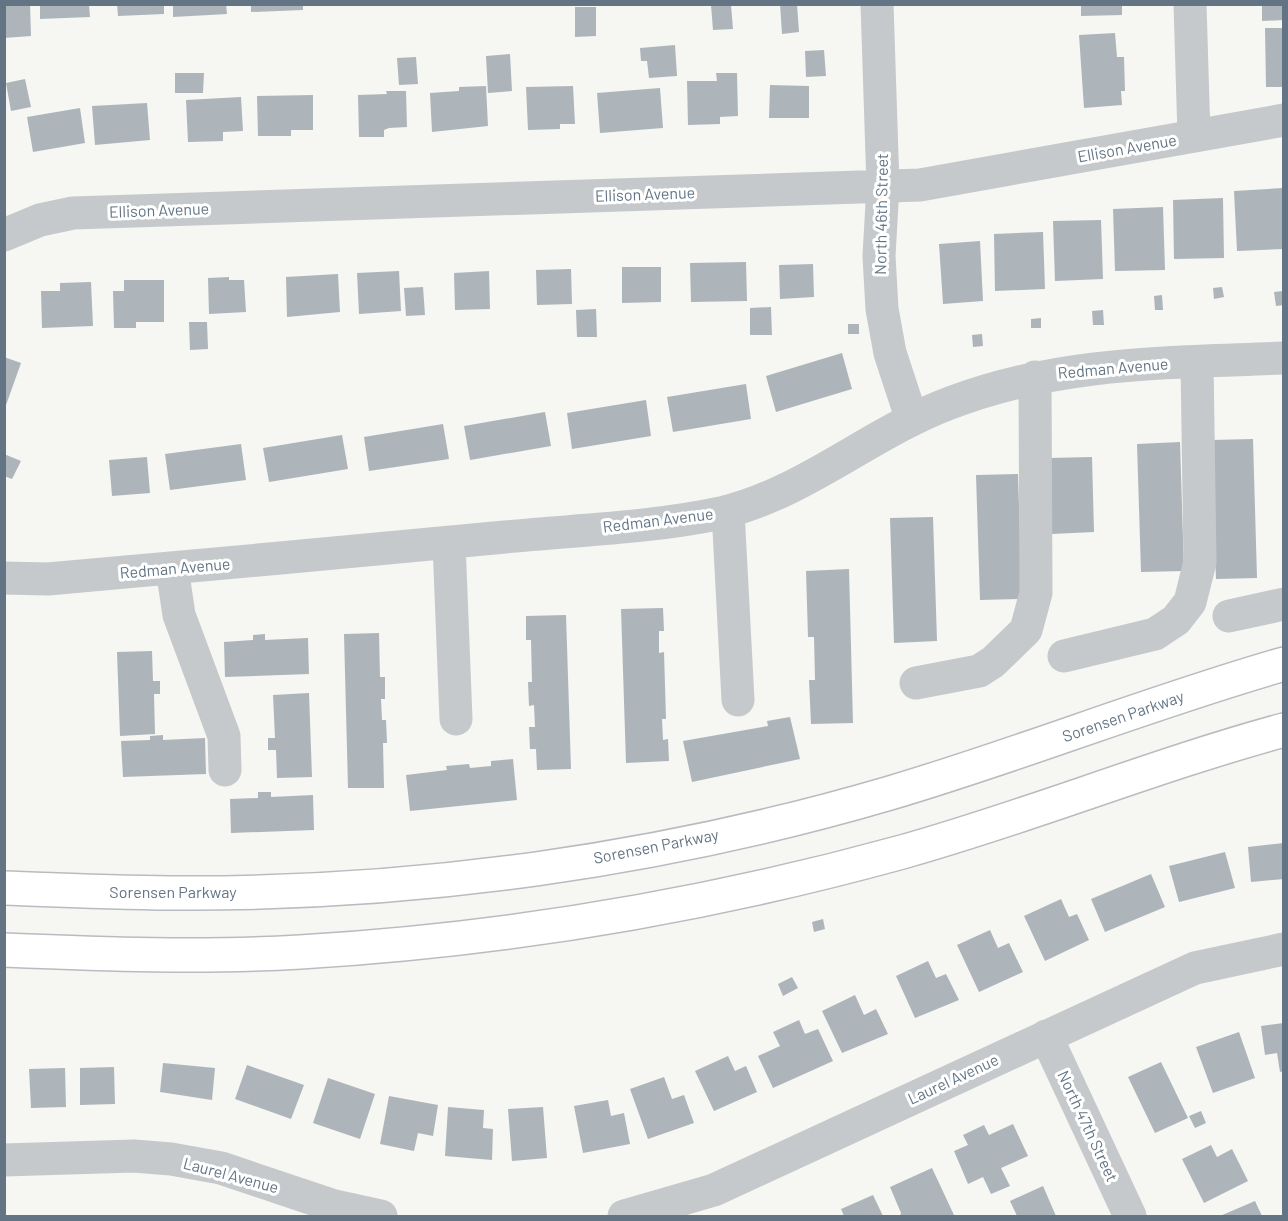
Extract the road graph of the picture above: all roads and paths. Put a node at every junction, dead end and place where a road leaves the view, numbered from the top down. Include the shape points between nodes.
1 (877, 4) edge
2 (1190, 4) edge
3 (1284, 120) edge
4 (1194, 136) junction
5 (884, 186) junction
6 (4, 235) edge
7 (1284, 358) edge
8 (1197, 362) junction
9 (1035, 377) junction
10 (912, 420) junction
11 (728, 510) junction
12 (449, 543) junction
13 (172, 568) junction
14 (4, 578) edge
15 (1284, 604) edge
16 (1229, 616) dead end
17 (1064, 656) dead end
18 (1284, 664) edge
19 (916, 683) dead end
20 (738, 700) dead end
21 (456, 720) dead end
22 (1284, 730) edge
23 (225, 770) dead end
24 (4, 888) edge
25 (1284, 949) edge
26 (4, 950) edge
27 (1046, 1036) junction
28 (4, 1160) edge
29 (381, 1216) edge
30 (624, 1216) edge
31 (1130, 1216) edge

1 - 5 street, North 46th Street
2 - 4 street
3 - 4 street, Ellison Avenue
4 - 5 street, Ellison Avenue via 920,185
5 - 6 street, Ellison Avenue via 73,213 40,220
5 - 10 street, North 46th Street via 879,256 882,309 890,353
7 - 8 street, Redman Avenue
8 - 9 street, Redman Avenue via 1076,369
8 - 17 street via 1200,562 1190,602 1176,620 1155,634
9 - 10 street, Redman Avenue via 958,400
9 - 19 street via 1036,593 1026,630 979,671
10 - 11 street, Redman Avenue via 812,477 766,499
11 - 12 street, Redman Avenue via 661,521
11 - 20 street
12 - 13 street, Redman Avenue
12 - 21 street
13 - 14 street, Redman Avenue via 48,579
13 - 23 street via 179,615 224,736
15 - 16 street
18 - 24 main road, Sorensen Parkway via 888,793 630,852 462,877 349,887 183,893
22 - 26 main road via 902,852 715,898 635,912 446,940 297,952 100,954
25 - 27 street, Laurel Avenue via 1195,968
27 - 30 street, Laurel Avenue via 714,1190
27 - 31 street, North 47th Street
28 - 29 street, Laurel Avenue via 134,1156 171,1159 220,1168 331,1205

